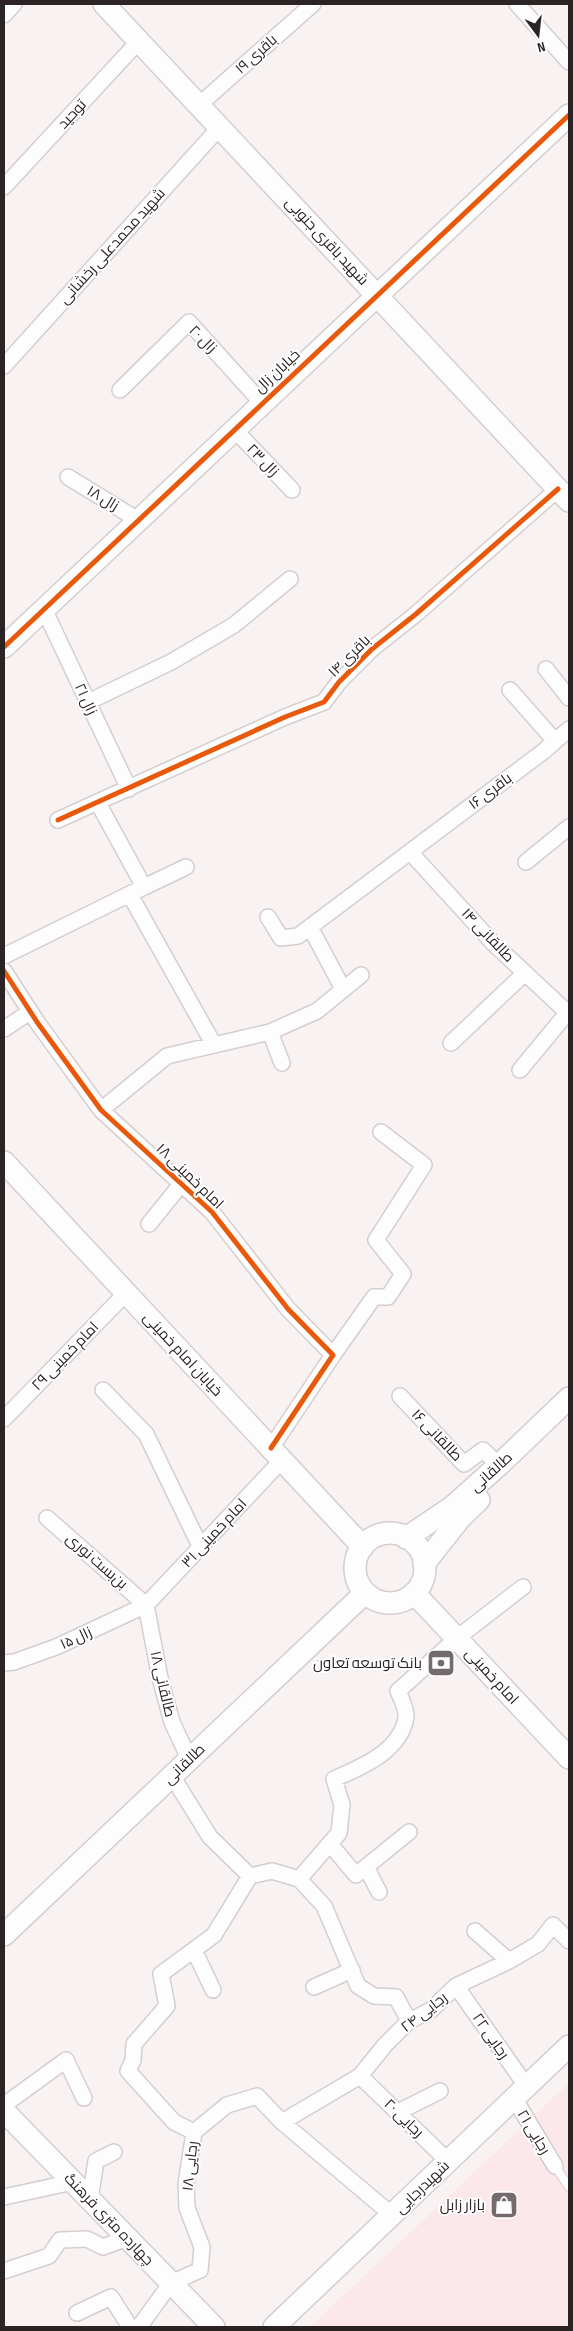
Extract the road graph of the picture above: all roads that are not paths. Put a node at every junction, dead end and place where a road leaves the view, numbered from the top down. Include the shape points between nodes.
1 (14, 4) edge
2 (313, 4) edge
3 (517, 4) edge
4 (113, 7) edge
5 (4, 15) edge
6 (139, 41) junction
7 (569, 62) edge
8 (199, 105) junction
9 (569, 115) edge
10 (220, 127) junction
11 (4, 187) edge
12 (376, 294) junction
13 (4, 366) edge
14 (120, 390) dead end
15 (262, 403) junction
16 (234, 429) junction
17 (68, 477) dead end
18 (292, 490) dead end
19 (563, 495) edge
20 (138, 520) junction
21 (290, 579) dead end
22 (44, 609) junction
23 (4, 646) edge
24 (546, 669) dead end
25 (510, 690) dead end
26 (569, 698) edge
27 (88, 702) junction
28 (569, 729) edge
29 (555, 741) junction
30 (129, 789) junction
31 (98, 803) junction
32 (58, 820) dead end
33 (569, 827) edge
34 (410, 852) junction
35 (526, 862) dead end
36 (186, 867) dead end
37 (144, 888) junction
38 (130, 895) junction
39 (268, 917) dead end
40 (310, 927) junction
41 (4, 956) edge
42 (4, 971) edge
43 (525, 973) junction
44 (361, 975) dead end
45 (343, 989) junction
46 (30, 1012) junction
47 (569, 1013) edge
48 (4, 1029) edge
49 (270, 1032) junction
50 (451, 1043) dead end
51 (214, 1045) junction
52 (282, 1063) dead end
53 (520, 1070) dead end
54 (101, 1110) junction
55 (381, 1132) dead end
56 (7, 1173) edge
57 (182, 1183) junction
58 (149, 1224) dead end
59 (126, 1293) junction
60 (333, 1355) junction
61 (103, 1390) dead end
62 (400, 1396) dead end
63 (569, 1398) edge
64 (569, 1415) edge
65 (4, 1419) edge
66 (276, 1454) junction
67 (499, 1465) junction
68 (47, 1518) dead end
69 (406, 1538) junction
70 (363, 1546) junction
71 (201, 1548) junction
72 (424, 1564) junction
73 (523, 1587) dead end
74 (364, 1593) junction
75 (414, 1593) junction
76 (146, 1605) junction
77 (457, 1638) junction
78 (4, 1663) edge
79 (569, 1758) edge
80 (189, 1759) junction
81 (172, 1776) junction
82 (409, 1832) dead end
83 (330, 1844) junction
84 (366, 1867) junction
85 (250, 1876) junction
86 (299, 1879) junction
87 (380, 1892) dead end
88 (475, 1931) dead end
89 (4, 1935) edge
90 (569, 1941) edge
91 (194, 1950) junction
92 (509, 1961) junction
93 (352, 1970) junction
94 (456, 1986) junction
95 (314, 1987) dead end
96 (213, 1990) dead end
97 (409, 2022) junction
98 (569, 2046) edge
99 (360, 2076) junction
100 (440, 2091) dead end
101 (520, 2093) junction
102 (84, 2098) dead end
103 (4, 2106) edge
104 (4, 2110) edge
105 (398, 2112) junction
106 (282, 2122) junction
107 (194, 2132) junction
108 (114, 2152) dead end
109 (448, 2161) junction
110 (555, 2166) joint
111 (73, 2182) junction
112 (569, 2187) edge
113 (4, 2196) edge
114 (90, 2199) junction
115 (392, 2215) junction
116 (127, 2238) junction
117 (4, 2271) edge
118 (171, 2283) junction
119 (77, 2313) dead end
120 (130, 2327) edge
121 (139, 2327) edge
122 (214, 2327) edge
123 (274, 2327) edge

1 - 5 street
2 - 8 street, باقری ۱۹
3 - 7 street
4 - 6 main road, شهید باقری جنوبی
6 - 8 main road, شهید باقری جنوبی
6 - 11 street, توحید
8 - 10 main road, شهید باقری جنوبی
9 - 12 main road, خیابان زال
10 - 12 main road, شهید باقری جنوبی
10 - 13 street, شهید محمدعلی رخشانی
12 - 15 main road, خیابان زال
12 - 19 main road, شهید باقری جنوبی
14 - 15 street, زال ۲۰ via 189,322
15 - 16 main road, خیابان زال
16 - 18 street, زال ۲۳
16 - 20 main road, خیابان زال
17 - 20 street, زال ۱۸
19 - 30 street, باقری ۱۴ via 372,649 324,702
20 - 22 main road, خیابان زال
21 - 27 street via 234,625 171,662
22 - 23 main road, خیابان زال
22 - 27 street, زال ۲۱
24 - 26 street
25 - 29 street
27 - 30 street, زال ۲۱
28 - 29 street, باقری ۱۶
29 - 34 street, باقری ۱۶
30 - 31 street, باقری ۱۴
31 - 32 street, باقری ۱۴
31 - 37 street
33 - 35 street
34 - 40 street, باقری ۱۶
34 - 43 street, طالقانی ۱۴ via 493,943
36 - 37 street
37 - 38 street
38 - 41 street
38 - 51 street
39 - 40 street, باقری ۱۶ via 281,938 298,936
40 - 45 street
42 - 46 street, امام خمینی ۱۸
43 - 47 street, طالقانی ۱۴
43 - 50 street
44 - 45 street
45 - 49 street via 317,1011
46 - 48 street
46 - 54 street, امام خمینی ۱۸
47 - 53 street
49 - 51 street
49 - 52 street
51 - 54 street via 167,1056
54 - 57 street, امام خمینی ۱۸
55 - 60 street via 424,1165 376,1240 403,1274 388,1297 374,1297
56 - 59 main road, خیابان امام خمینی
57 - 58 street
57 - 60 street, امام خمینی ۱۸ via 212,1212 288,1309
59 - 65 street, امام خمینی ۲۹
59 - 66 main road, خیابان امام خمینی
60 - 66 street
61 - 71 street via 146,1434
62 - 67 street, طالقانی ۱۶ via 464,1464 483,1450
63 - 67 main road, طالقانی
64 - 72 main road, طالقانی via 461,1517
66 - 70 main road, خیابان امام خمینی
66 - 71 street, امام خمینی ۳۱
67 - 69 main road, طالقانی via 452,1507
68 - 76 street, بن‌بست نوری
69 - 70 main road via 383,1534
69 - 72 main road via 415,1545
70 - 74 main road via 355,1565
71 - 76 street, امام خمینی ۳۱
72 - 75 main road via 421,1585
73 - 77 street
74 - 75 main road via 384,1603 405,1600
74 - 80 main road, طالقانی
75 - 77 main road, امام خمینی
76 - 78 street, زال ۱۵ via 56,1647
76 - 80 street, طالقانی ۱۸ via 172,1722
77 - 79 main road, امام خمینی
77 - 83 street via 398,1691 406,1716 399,1739 364,1766 334,1779 342,1805 339,1833
80 - 81 main road, طالقانی
81 - 85 street via 210,1837
81 - 89 main road, طالقانی
82 - 84 street
83 - 84 street via 356,1875
83 - 86 street
84 - 87 street
85 - 86 street via 272,1871
85 - 91 street via 214,1935
86 - 93 street via 324,1906
88 - 92 street
90 - 92 street, رجایی ۲۴ via 553,1925 538,1944
91 - 96 street
91 - 107 street via 161,1974 167,2006 134,2044 128,2071 174,2122
92 - 94 street, رجایی ۲۴
93 - 95 street
93 - 97 street via 358,1986 374,1996 396,1997
94 - 97 street, رجایی ۲۴ via 431,2010
94 - 101 street, رجایی ۲۲
97 - 99 street, رجایی ۲۴
98 - 101 main road, شهیدرجایی
99 - 105 street, رجایی ۲۰
99 - 106 street, رجایی ۲۴
100 - 105 street
101 - 109 main road, شهیدرجایی
101 - 110 street, رجایی ۲۱
102 - 103 street via 66,2060
104 - 111 main road, چهارده متری فرهنگ
105 - 109 street, رجایی ۲۰
106 - 107 street, رجایی ۱۸ via 257,2096 227,2104
106 - 115 street, رجایی ۱۸
107 - 118 street, رجایی ۱۸ via 186,2184 187,2208 202,2247 200,2270
108 - 114 street via 96,2161
109 - 115 main road, شهیدرجایی
110 - 112 lane
111 - 113 street
111 - 114 main road, چهارده متری فرهنگ
114 - 116 main road, چهارده متری فرهنگ
115 - 123 main road, شهیدرجایی
116 - 117 street via 103,2247 87,2239 60,2240 48,2256
116 - 118 main road, چهارده متری فرهنگ
118 - 121 street
118 - 122 main road, چهارده متری فرهنگ
119 - 120 street via 111,2298

